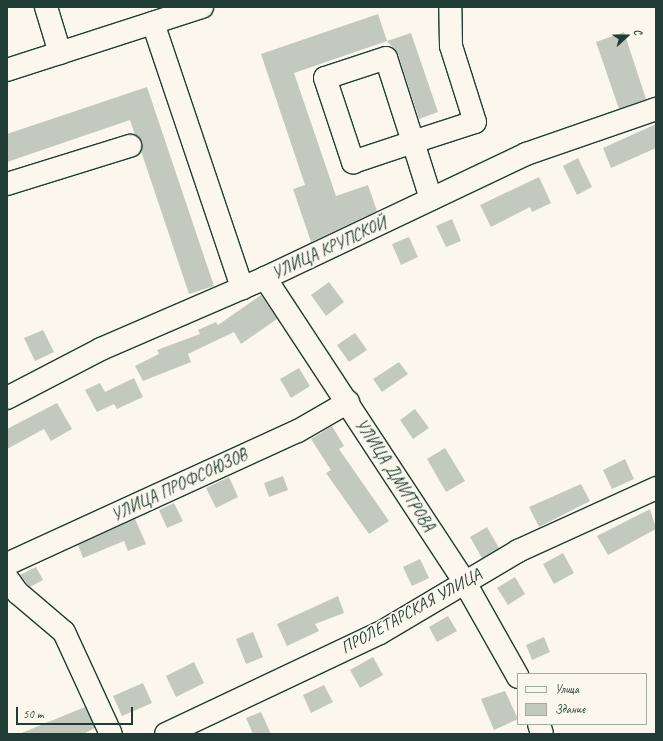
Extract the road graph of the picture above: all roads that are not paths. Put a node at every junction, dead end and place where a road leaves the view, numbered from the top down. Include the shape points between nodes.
1 (46, 7) edge
2 (202, 7) edge
3 (450, 7) edge
4 (149, 18) edge
5 (60, 53) junction
6 (7, 70) edge
7 (656, 109) edge
8 (413, 142) junction
9 (130, 146) dead end
10 (7, 184) edge
11 (431, 199) junction
12 (265, 278) junction
13 (242, 288) junction
14 (7, 398) edge
15 (348, 402) junction
16 (656, 488) edge
17 (7, 564) edge
18 (7, 578) edge
19 (464, 581) junction
20 (517, 675) edge
21 (111, 734) edge
22 (166, 734) edge

1 - 5 street
2 - 4 street
3 - 8 street via 451,46 475,122
4 - 5 street
4 - 13 street
5 - 6 street
7 - 11 street, УЛИЦА КРУПСКОЙ via 526,154
8 - 8 street via 353,162 325,78 386,58
8 - 11 street
9 - 10 street
11 - 12 street, УЛИЦА КРУПСКОЙ
12 - 13 street, УЛИЦА КРУПСКОЙ
12 - 15 street, УЛИЦА ДМИТРОВА
13 - 14 street, УЛИЦА КРУПСКОЙ via 101,349
15 - 17 street, УЛИЦА ПРОФСОЮЗОВ via 298,431
15 - 19 street, УЛИЦА ДМИТРОВА
16 - 19 street, ПРОЛЕТАРСКАЯ УЛИЦА via 518,551
18 - 21 street via 18,593 64,632
19 - 20 street, УЛИЦА ДМИТРОВА
19 - 22 street, ПРОЛЕТАРСКАЯ УЛИЦА via 380,633

